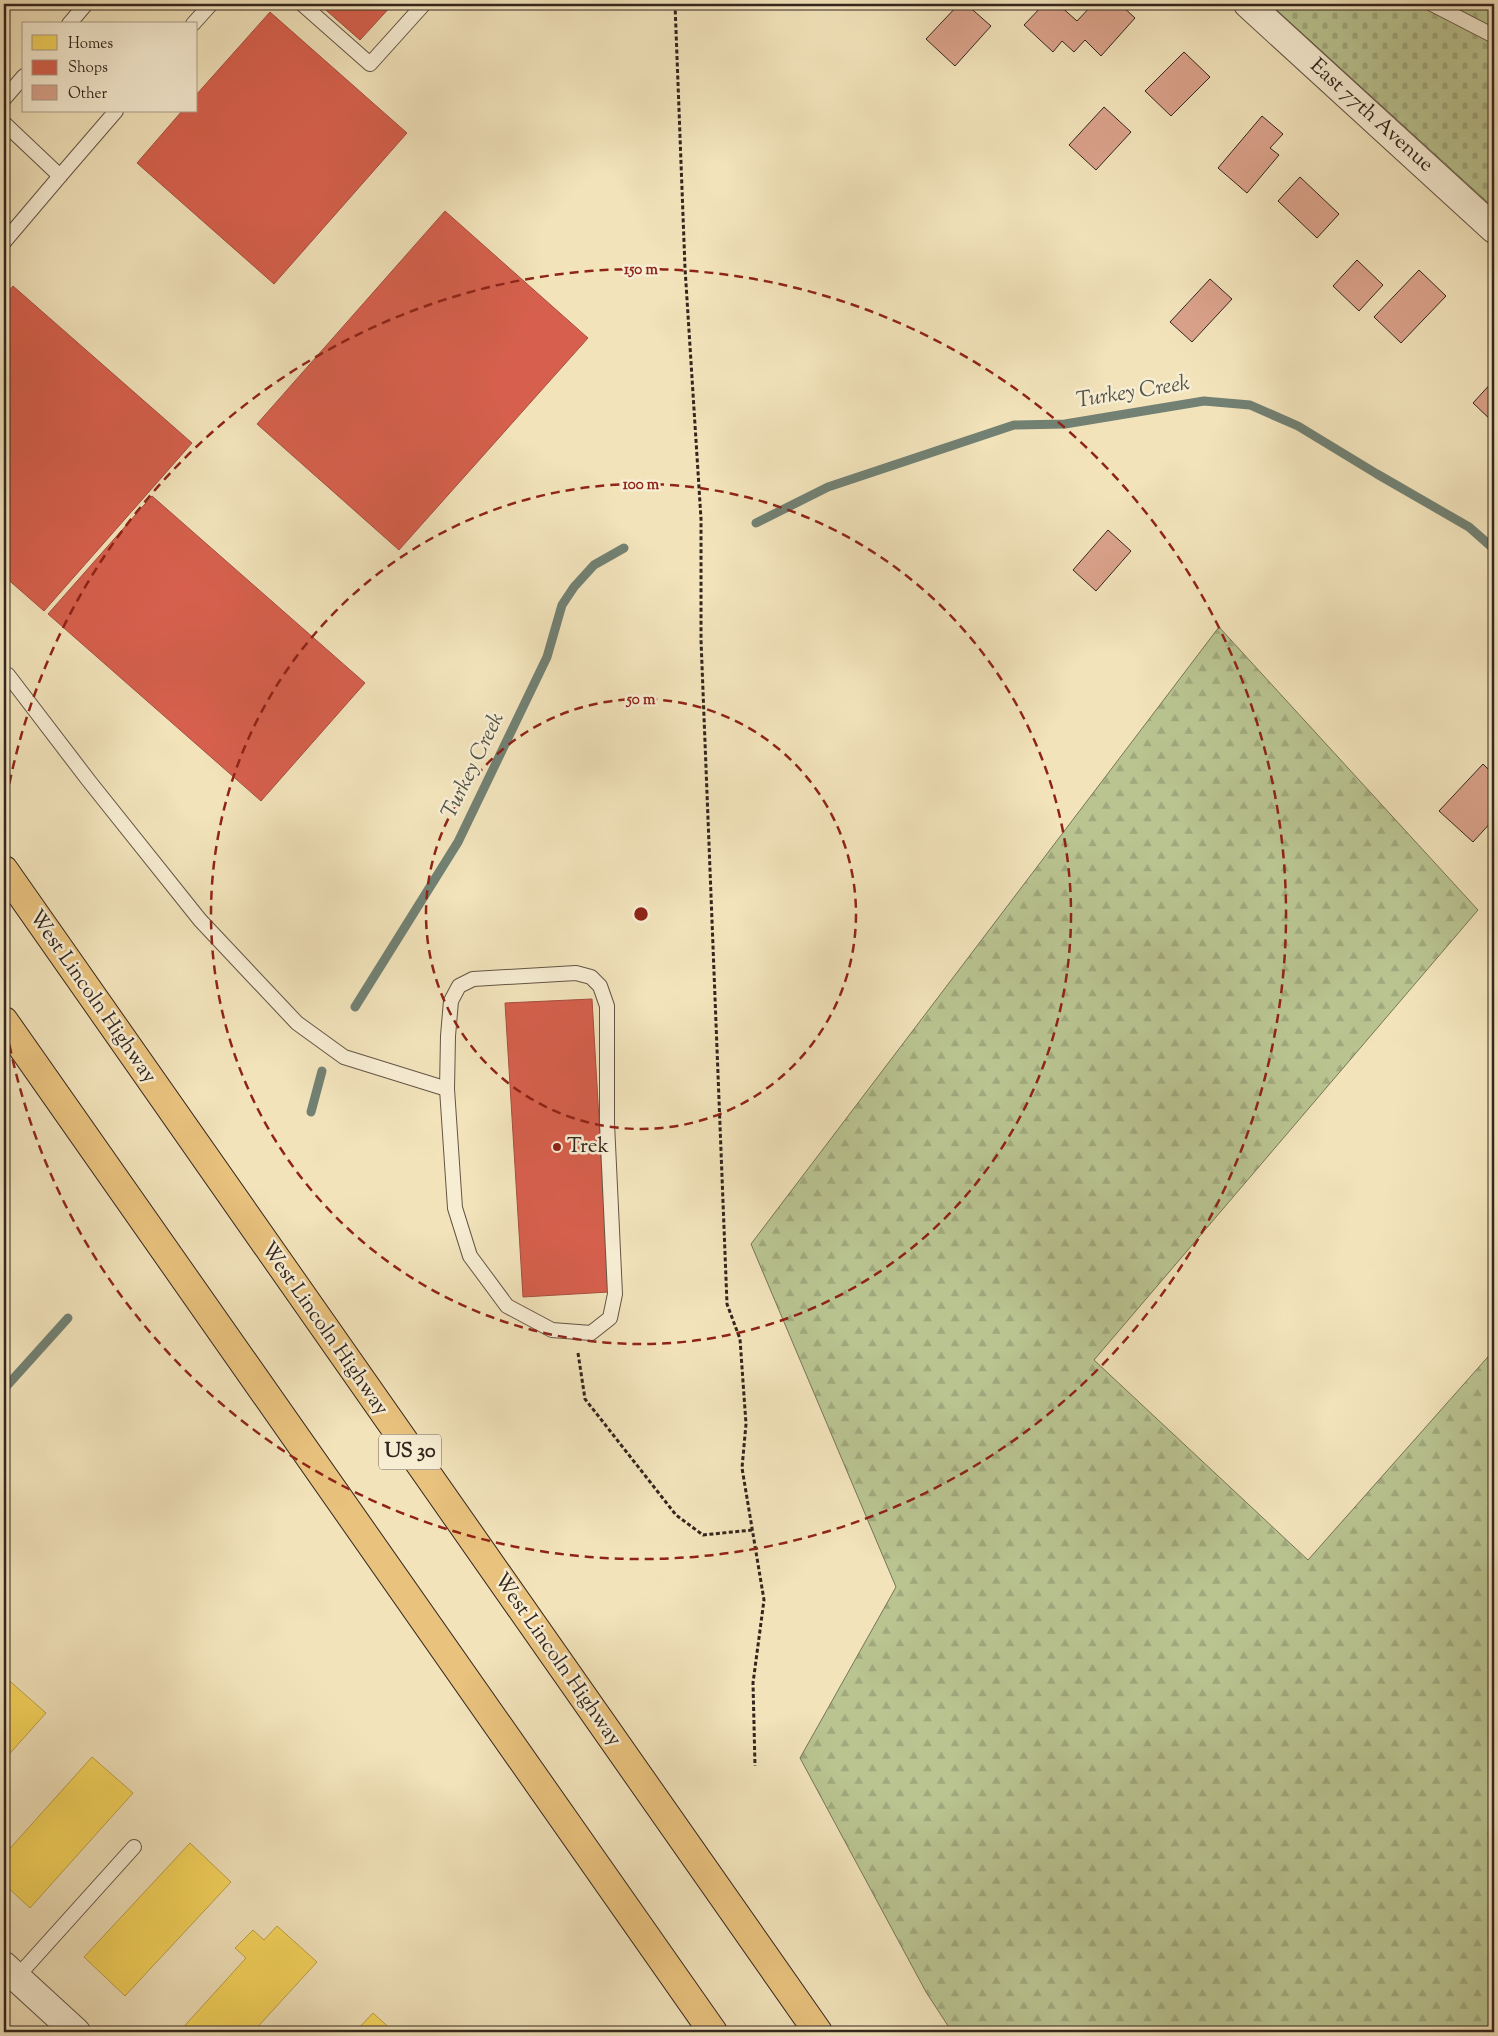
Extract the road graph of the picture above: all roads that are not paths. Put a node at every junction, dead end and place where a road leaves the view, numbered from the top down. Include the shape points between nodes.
1 (86, 4) edge
2 (211, 4) edge
3 (302, 4) edge
4 (424, 4) edge
5 (1248, 4) edge
6 (1432, 4) edge
7 (71, 22) edge
8 (196, 22) edge
9 (1494, 36) edge
10 (22, 78) edge
11 (4, 100) edge
12 (115, 112) edge
13 (5, 128) edge
14 (60, 176) junction
15 (1494, 229) edge
16 (4, 242) edge
17 (5, 674) edge
18 (4, 870) edge
19 (4, 1021) edge
20 (446, 1089) junction
21 (134, 1847) dead end
22 (10, 1972) edge
23 (76, 2032) edge
24 (713, 2032) edge
25 (818, 2032) edge

1 - 7 lane
2 - 8 lane
3 - 4 lane via 370,64
5 - 15 street, East 77th Avenue
6 - 9 lane
10 - 11 lane
12 - 14 lane
13 - 14 lane
14 - 16 lane
17 - 20 lane via 200,920 297,1023 344,1057
18 - 25 main road, West Lincoln Highway / US 30
19 - 24 main road
20 - 20 lane via 455,1208 470,1256 507,1306 552,1330 591,1333 610,1318 615,1294 607,1123 607,1006 600,986 591,977 576,973 473,979 459,986 452,1001
21 - 22 lane
22 - 23 street

